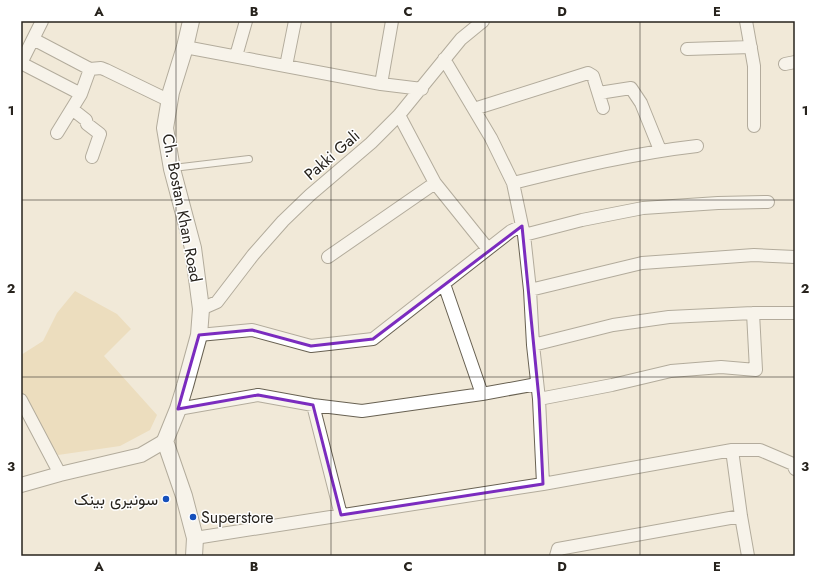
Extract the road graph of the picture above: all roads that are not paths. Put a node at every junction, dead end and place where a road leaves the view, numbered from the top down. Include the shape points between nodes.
1 (42, 21) edge
2 (191, 21) edge
3 (246, 21) edge
4 (295, 21) edge
5 (392, 21) edge
6 (483, 21) edge
7 (746, 21) edge
8 (33, 39) junction
9 (751, 46) junction
10 (186, 47) junction
11 (687, 49) dead end
12 (236, 56) junction
13 (444, 59) junction
14 (21, 63) edge
15 (286, 66) junction
16 (90, 69) junction
17 (381, 84) junction
18 (422, 89) junction
19 (599, 93) junction
20 (81, 94) junction
21 (170, 101) junction
22 (603, 108) dead end
23 (72, 109) junction
24 (474, 109) junction
25 (399, 115) junction
26 (754, 126) dead end
27 (58, 133) dead end
28 (697, 146) dead end
29 (660, 150) junction
30 (92, 157) dead end
31 (249, 159) dead end
32 (172, 169) junction
33 (435, 183) junction
34 (513, 183) junction
35 (768, 202) dead end
36 (523, 231) junction
37 (488, 250) junction
38 (328, 257) dead end
39 (795, 257) edge
40 (444, 284) junction
41 (530, 290) junction
42 (201, 309) junction
43 (752, 313) junction
44 (795, 313) edge
45 (199, 335) junction
46 (533, 345) junction
47 (537, 384) junction
48 (482, 394) junction
49 (539, 399) junction
50 (21, 400) edge
51 (313, 405) junction
52 (178, 409) junction
53 (25, 416) edge
54 (164, 441) junction
55 (732, 450) junction
56 (795, 469) edge
57 (60, 474) junction
58 (543, 484) junction
59 (21, 485) edge
60 (341, 515) junction
61 (740, 516) junction
62 (195, 538) junction
63 (194, 556) edge
64 (556, 556) edge
65 (748, 556) edge

1 - 8 street
2 - 10 main road, Ch. Bostan Khan Road
3 - 12 street
4 - 15 street
5 - 17 street
6 - 13 street, Pakki Gali via 461,39
7 - 9 street
8 - 14 street
8 - 16 street
9 - 11 street
9 - 26 street via 754,66
10 - 12 street
10 - 21 main road, Ch. Bostan Khan Road
12 - 15 street
13 - 18 street, Pakki Gali
13 - 24 street
14 - 20 street
15 - 17 street
16 - 20 street
16 - 21 street via 101,68
17 - 18 street
18 - 25 street, Pakki Gali
19 - 22 street
19 - 24 street via 593,76 588,73
19 - 29 street via 631,88 641,103
20 - 23 street
21 - 32 main road, Ch. Bostan Khan Road via 165,128
23 - 27 street
23 - 30 street via 100,134
24 - 34 street
25 - 33 street
25 - 42 street, Pakki Gali via 283,221 217,302
28 - 29 street
29 - 34 street
31 - 32 lane
32 - 42 main road, Ch. Bostan Khan Road via 193,248
33 - 37 street
33 - 38 street
34 - 36 street
35 - 36 street via 643,208
36 - 37 street via 512,231
36 - 41 street
37 - 40 street
39 - 41 street via 754,255 642,263
40 - 45 street via 373,339 311,346 252,330
40 - 48 street
41 - 46 street
42 - 45 main road, Ch. Bostan Khan Road
43 - 44 street
43 - 46 street via 669,317 613,325
43 - 49 street via 756,370 721,367 671,371
45 - 52 main road, Ch. Bostan Khan Road
46 - 47 street
47 - 48 street
47 - 49 street
48 - 51 street via 362,411
49 - 58 street
50 - 53 street
51 - 52 street via 258,396
51 - 60 street
52 - 54 main road, Ch. Bostan Khan Road
53 - 57 street
54 - 57 street via 141,455
54 - 62 main road via 184,496
55 - 56 street via 760,450 793,464
55 - 58 street
55 - 61 street
57 - 59 street
58 - 60 street
60 - 62 street
61 - 64 street via 558,550
61 - 65 street
62 - 63 main road

